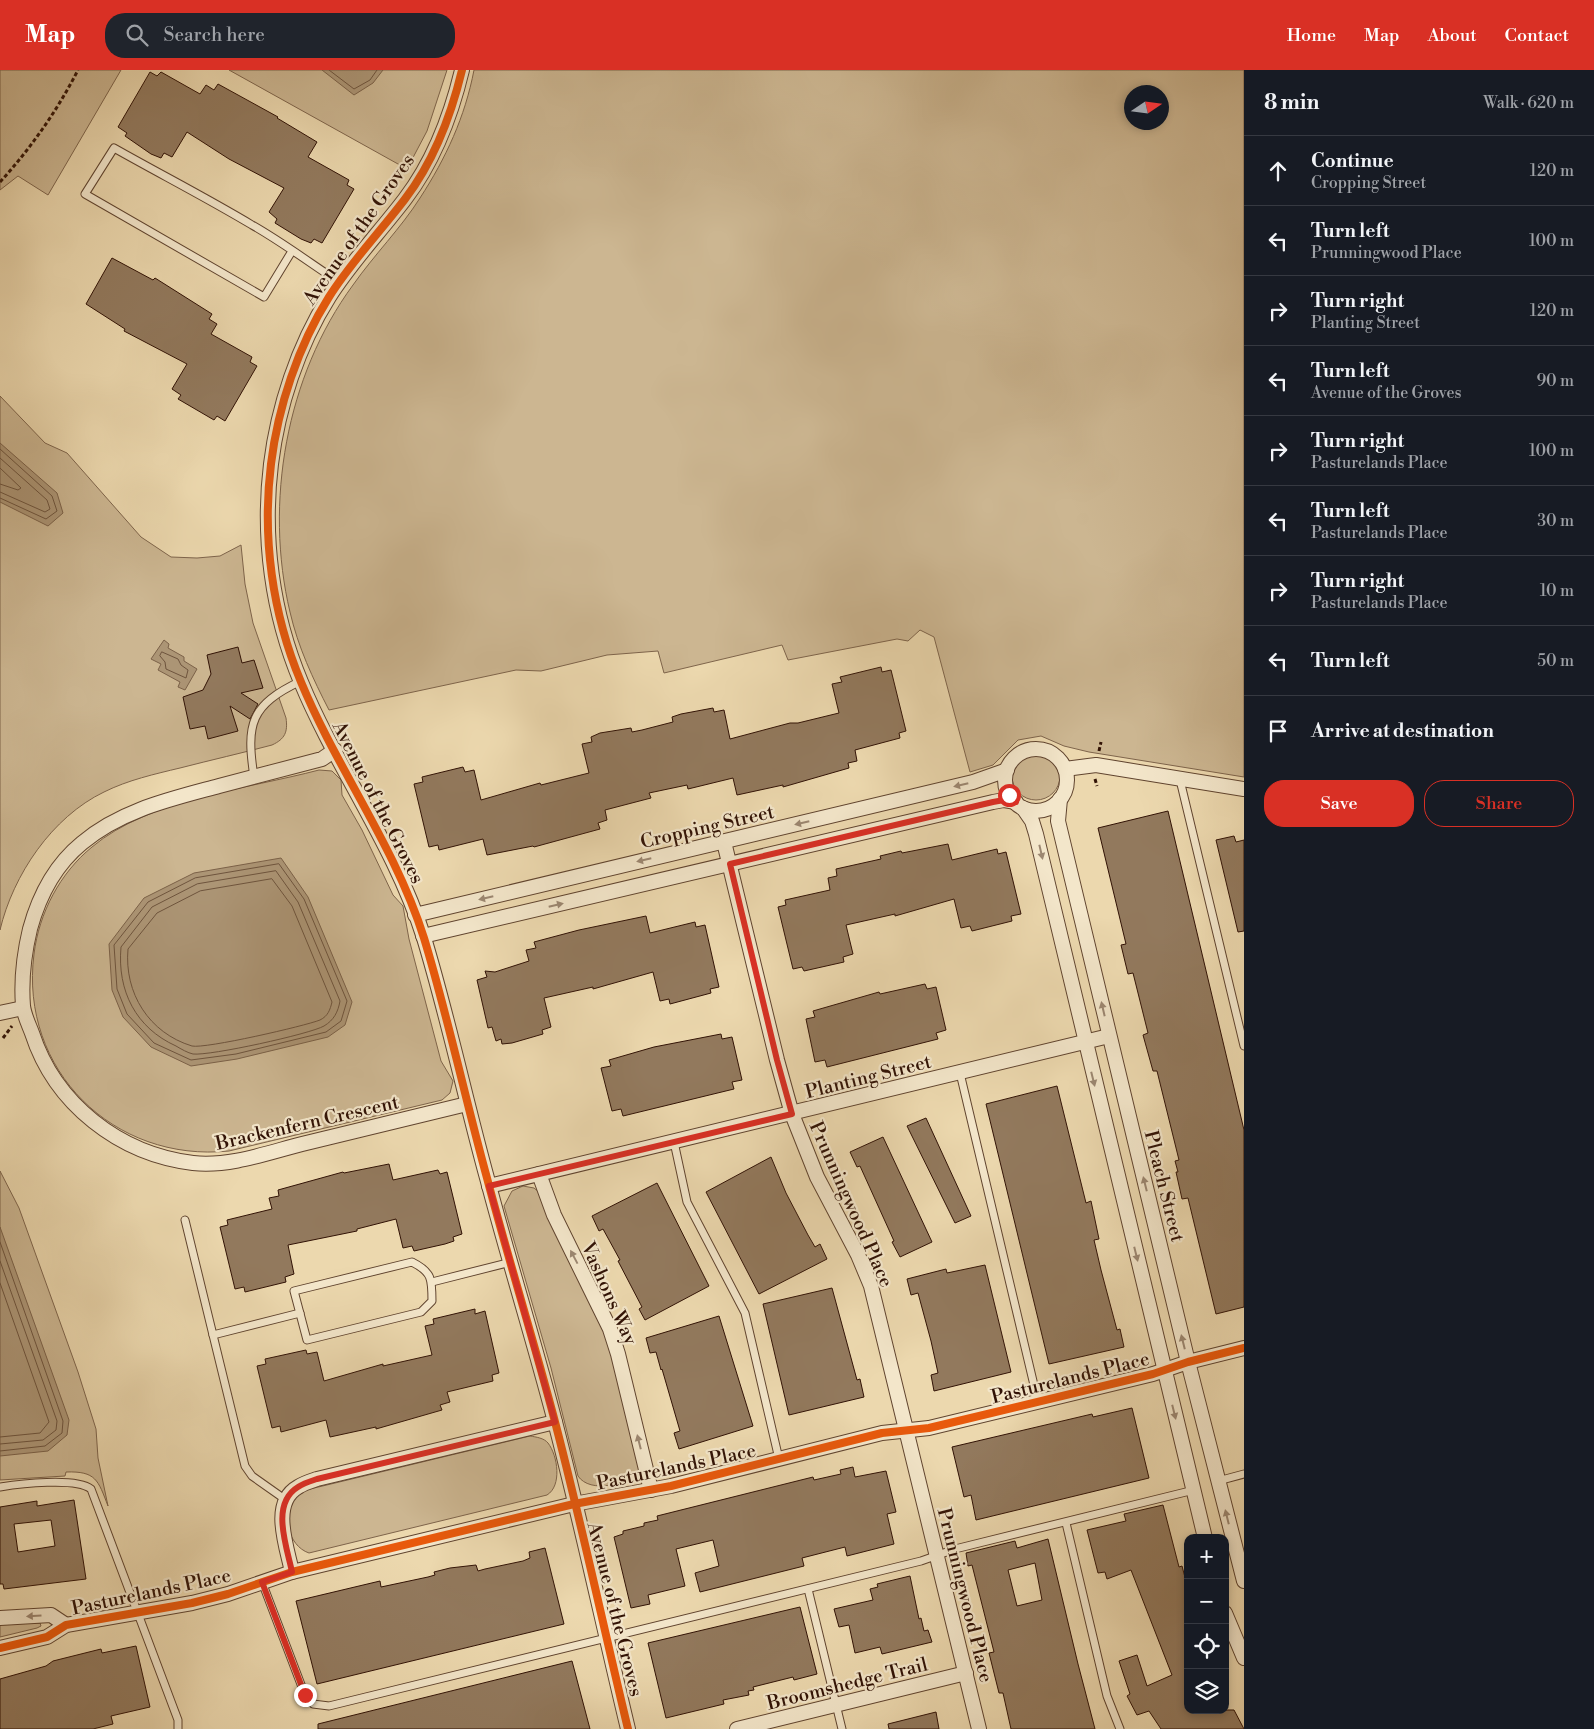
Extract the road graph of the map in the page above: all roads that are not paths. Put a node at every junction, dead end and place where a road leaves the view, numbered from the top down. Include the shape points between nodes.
1 (462, 70) edge
2 (292, 251) junction
3 (339, 282) junction
4 (301, 681) junction
5 (335, 750) junction
6 (1065, 769) junction
7 (1007, 770) junction
8 (254, 777) junction
9 (1180, 780) junction
10 (1244, 790) edge
11 (1060, 799) junction
12 (1019, 805) junction
13 (724, 842) junction
14 (730, 864) junction
15 (416, 915) junction
16 (423, 936) junction
17 (23, 1008) junction
18 (0, 1013) edge
19 (1109, 1036) junction
20 (1084, 1042) junction
21 (1244, 1046) edge
22 (960, 1073) junction
23 (467, 1104) junction
24 (792, 1114) junction
25 (674, 1142) junction
26 (539, 1174) junction
27 (489, 1186) junction
28 (185, 1220) dead end
29 (511, 1262) junction
30 (432, 1282) junction
31 (300, 1313) junction
32 (213, 1335) junction
33 (1244, 1348) edge
34 (1188, 1362) junction
35 (1164, 1371) junction
36 (1038, 1402) junction
37 (555, 1422) junction
38 (907, 1430) junction
39 (780, 1459) junction
40 (1244, 1474) edge
41 (1218, 1481) junction
42 (0, 1487) edge
43 (651, 1490) junction
44 (1194, 1490) junction
45 (286, 1500) junction
46 (574, 1504) junction
47 (1066, 1523) junction
48 (1204, 1534) edge
49 (937, 1554) junction
50 (292, 1572) junction
51 (1244, 1581) edge
52 (262, 1582) junction
53 (808, 1589) junction
54 (138, 1614) junction
55 (0, 1618) edge
56 (1229, 1622) edge
57 (66, 1625) junction
58 (606, 1638) junction
59 (0, 1648) edge
60 (1244, 1658) edge
61 (966, 1673) junction
62 (836, 1705) junction
63 (178, 1729) edge
64 (628, 1729) edge
65 (737, 1729) edge
66 (842, 1729) edge
67 (979, 1729) edge
68 (1120, 1729) edge

1 - 3 street, Avenue of the Groves via 454,102 435,150 406,197
2 - 2 lane via 254,226 114,148 85,194 264,297
2 - 3 lane
3 - 4 street, Avenue of the Groves via 300,353 281,408 271,462 267,520 272,579 283,631
4 - 5 street, Avenue of the Groves
4 - 8 lane via 279,692 258,713 249,744
5 - 8 street, Brackenfern Crescent via 322,758
5 - 15 street, Avenue of the Groves via 391,855
6 - 7 street via 1055,755 1037,749 1018,755
6 - 9 street via 1096,765
6 - 11 street via 1067,780
7 - 12 street via 1009,795
7 -> 13 street, Cropping Street via 966,784
8 - 17 street, Brackenfern Crescent via 133,812 82,843 60,865 47,885 33,919 23,973
9 - 10 street
9 - 21 lane
11 - 12 street via 1046,809 1036,811
19 -> 11 street, Pleach Street via 1058,821
12 - 14 street via 1004,800 993,802
12 -> 20 street via 1032,821 1036,834
13 - 14 street, Prunningwood Place
13 -> 15 street, Cropping Street
16 -> 14 street
14 - 24 street, Prunningwood Place
15 - 16 street, Avenue of the Groves
16 - 23 street, Avenue of the Groves
17 - 18 street
17 - 23 street, Brackenfern Crescent via 36,1046 52,1076 87,1117 110,1135 137,1148 193,1163 242,1159
19 - 20 street, Planting Street
34 -> 19 street, Pleach Street
20 - 22 street, Planting Street
20 -> 35 street
22 - 24 street, Planting Street
22 - 36 lane
23 - 27 street, Avenue of the Groves
24 - 25 street, Planting Street
24 - 38 street, Prunningwood Place via 817,1177 871,1286
25 - 26 street, Planting Street
25 - 39 lane via 687,1202 745,1313
26 - 27 street, Planting Street
43 -> 26 street, Vashons Way via 610,1330 554,1215
27 - 29 street, Avenue of the Groves
28 - 32 lane
29 - 30 lane
29 - 37 street, Avenue of the Groves
30 - 31 lane via 425,1269 412,1262 294,1291
30 - 31 lane via 432,1301 421,1312 307,1340
31 - 32 lane
32 - 45 lane via 245,1466 252,1476
33 - 34 street, Pasturelands Place
34 - 35 street, Pasturelands Place
34 - 41 street, Pleach Street
35 - 36 street, Pasturelands Place
35 -> 44 street
36 - 38 street, Pasturelands Place via 929,1428
37 - 45 street via 317,1479 297,1487
37 - 46 street, Avenue of the Groves
38 - 39 street, Pasturelands Place
38 - 49 street, Prunningwood Place
39 - 43 street, Pasturelands Place
40 - 41 lane
51 -> 41 street, Pleach Street
42 - 54 lane via 78,1483 90,1489
43 - 46 street, Pasturelands Place
44 - 47 lane
44 - 48 street
45 - 50 street via 282,1515
46 - 50 street, Pasturelands Place
46 - 58 street, Avenue of the Groves
47 - 49 lane
47 - 68 lane via 1107,1696
49 - 53 lane via 921,1561
49 - 61 street, Prunningwood Place
50 - 52 street, Pasturelands Place
52 - 54 street, Pasturelands Place via 219,1596
52 - 58 lane via 305,1695 319,1706
53 - 58 lane
53 - 62 lane
54 - 57 street, Pasturelands Place
54 - 63 lane via 178,1720
57 -> 55 street, Pasturelands Place via 51,1615
56 - 60 street
57 - 59 street, Pasturelands Place via 47,1636
58 - 64 street, Avenue of the Groves
61 - 62 street, Broomshedge Trail
61 - 67 street, Prunningwood Place
62 - 65 street, Broomshedge Trail
62 - 66 lane

